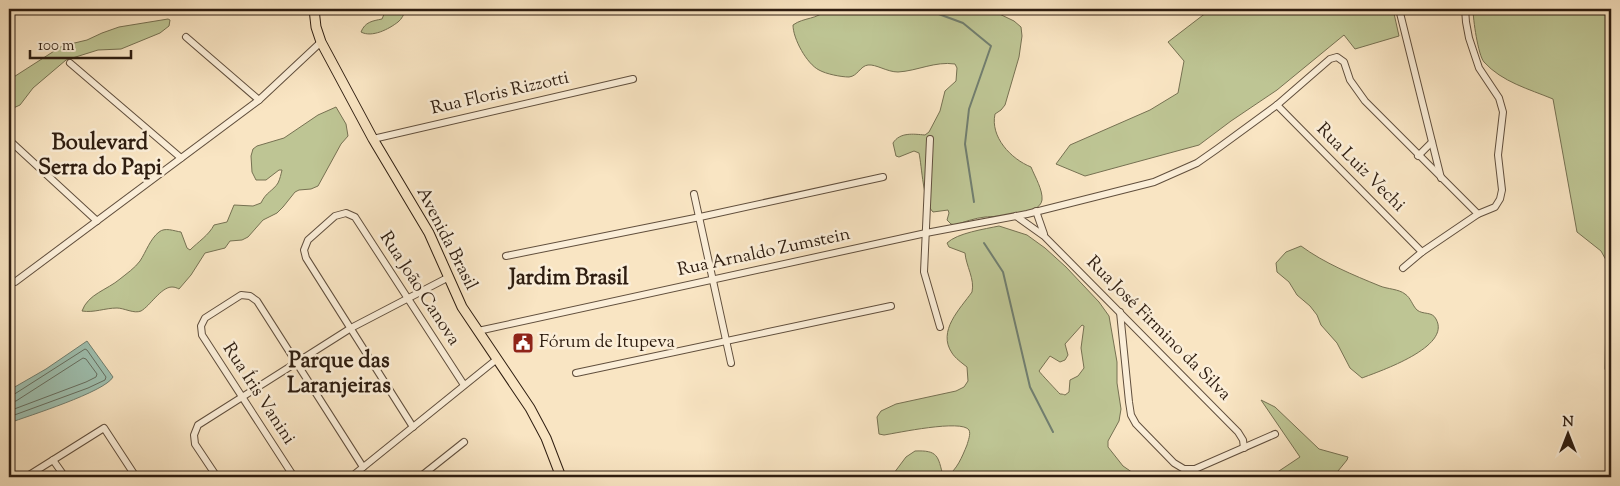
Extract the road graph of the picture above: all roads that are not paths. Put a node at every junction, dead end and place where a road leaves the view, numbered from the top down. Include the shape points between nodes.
1 (314, 9) edge
2 (1399, 9) edge
3 (1465, 9) edge
4 (186, 37) dead end
5 (322, 42) junction
6 (70, 63) dead end
7 (633, 79) dead end
8 (259, 100) junction
9 (1277, 105) junction
10 (373, 139) junction
11 (930, 139) dead end
12 (9, 140) edge
13 (1432, 142) junction
14 (1418, 156) junction
15 (181, 158) junction
16 (883, 177) dead end
17 (1442, 179) junction
18 (694, 194) dead end
19 (1036, 211) junction
20 (1478, 214) junction
21 (1016, 216) junction
22 (700, 217) junction
23 (97, 221) junction
24 (926, 233) junction
25 (1044, 236) junction
26 (1422, 252) junction
27 (506, 256) dead end
28 (1403, 268) dead end
29 (9, 276) edge
30 (449, 277) junction
31 (714, 280) junction
32 (12, 283) edge
33 (408, 298) junction
34 (891, 306) dead end
35 (1120, 312) junction
36 (940, 327) dead end
37 (350, 328) junction
38 (478, 331) junction
39 (726, 340) junction
40 (497, 359) junction
41 (296, 363) junction
42 (731, 363) dead end
43 (576, 373) dead end
44 (464, 385) junction
45 (242, 397) junction
46 (413, 427) junction
47 (1276, 434) dead end
48 (464, 442) dead end
49 (1244, 448) junction
50 (54, 460) junction
51 (363, 468) junction
52 (26, 477) edge
53 (64, 477) edge
54 (136, 477) edge
55 (217, 477) edge
56 (294, 477) edge
57 (351, 477) edge
58 (420, 477) edge
59 (561, 477) edge

1 - 5 main road, Avenida Brasil
2 - 13 street
3 - 20 street via 1469,38 1479,68 1499,98 1503,112 1498,155 1502,190 1499,203 1495,208
4 - 8 street
5 - 8 street
5 - 10 main road, Avenida Brasil
6 - 15 street
7 - 10 street, Rua Floris Rizzotti
8 - 15 street
9 - 14 street, Rua Arnaldo Zumstein via 1330,59 1337,57 1344,62 1350,80 1365,101
9 - 19 street, Rua Arnaldo Zumstein via 1197,163 1175,174 1133,188
9 - 26 street, Rua Luiz Vechi
10 - 30 main road, Avenida Brasil via 430,233
11 - 24 street
12 - 23 street
13 - 14 street
13 - 17 street
14 - 17 street
15 - 23 street
16 - 22 street
17 - 20 street
18 - 22 street
19 - 21 street, Rua Arnaldo Zumstein
19 - 25 street, Rua José Firmino da Silva
20 - 26 street
21 - 24 street, Rua Arnaldo Zumstein
21 - 25 street, Rua José Firmino da Silva
22 - 27 street
22 - 31 street
23 - 32 street
24 - 31 street, Rua Arnaldo Zumstein
24 - 36 street via 924,272
25 - 35 street, Rua José Firmino da Silva
26 - 28 street
29 - 32 street
30 - 33 street
30 - 38 main road, Avenida Brasil via 462,307
31 - 38 street, Rua Arnaldo Zumstein
31 - 39 street
33 - 37 street
33 - 37 street, Rua João Canova via 355,216 346,213 335,216 308,240 304,250
33 - 44 street, Rua João Canova
34 - 39 street
35 - 49 street, Rua José Firmino da Silva via 1238,432
35 - 49 street via 1129,402 1136,424 1184,469 1195,469
37 - 41 street
37 - 46 street
38 - 40 main road, Avenida Brasil
39 - 42 street
39 - 43 street
40 - 44 street
40 - 59 main road, Avenida Brasil via 534,415
41 - 45 street
41 - 45 street, Rua Íris Vanini via 257,302 250,296 241,295 205,318 201,326 202,335
41 - 51 street
44 - 46 street
45 - 55 street via 198,426 194,435 195,444
45 - 56 street, Rua Íris Vanini
46 - 51 street
47 - 49 street
48 - 58 street
50 - 52 street
50 - 53 street
50 - 54 street via 104,428
51 - 57 street

